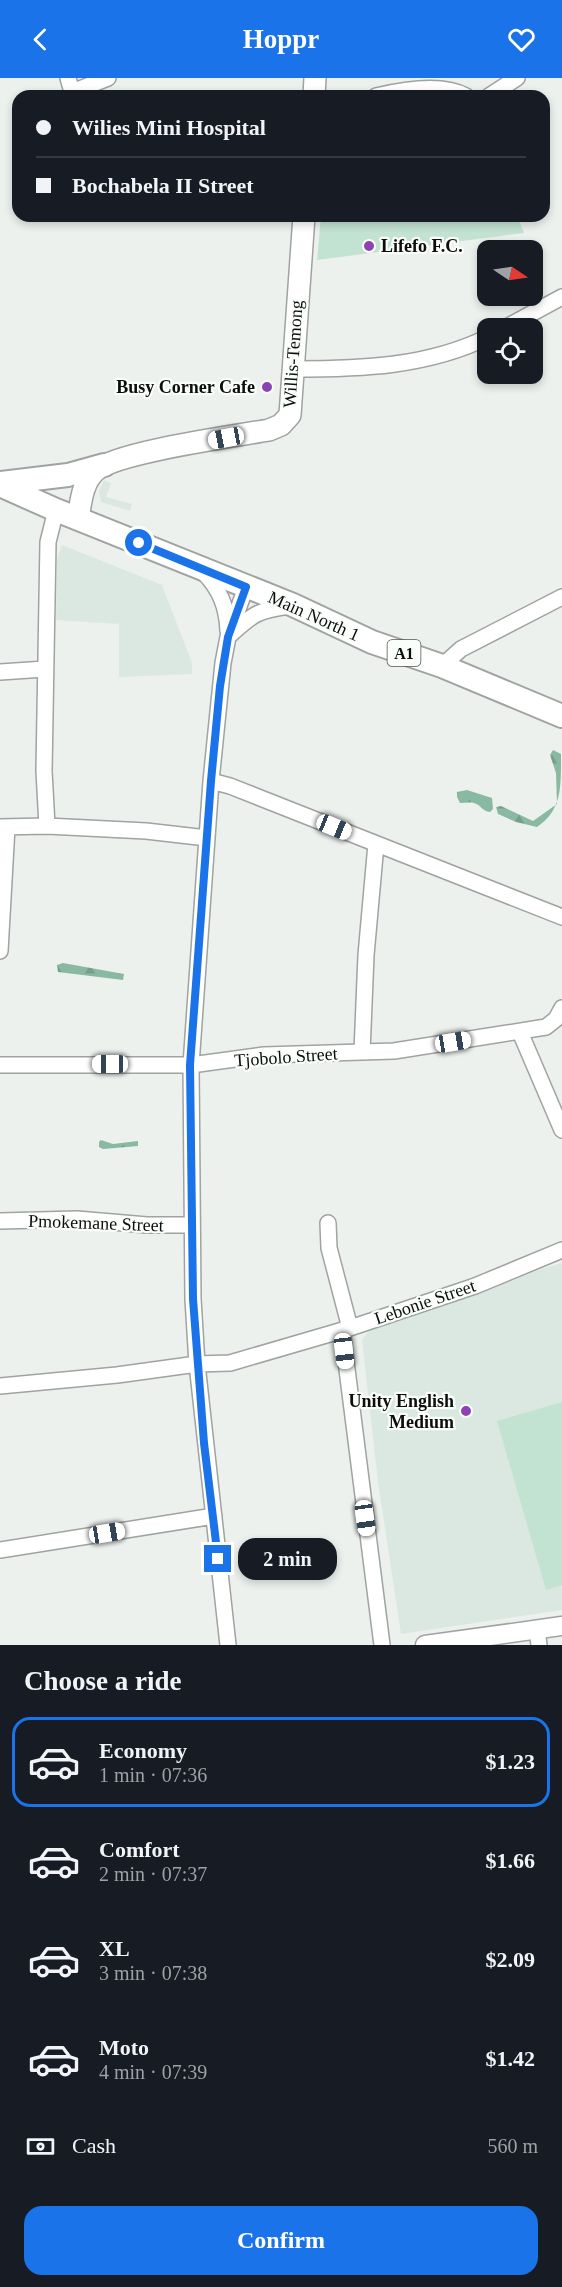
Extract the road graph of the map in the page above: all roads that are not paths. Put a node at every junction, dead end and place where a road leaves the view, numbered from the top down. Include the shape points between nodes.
1 (108, 78) edge
2 (517, 78) edge
3 (79, 90) edge
4 (418, 90) edge
5 (452, 90) edge
6 (498, 90) edge
7 (304, 222) edge
8 (562, 297) edge
9 (523, 318) edge
10 (477, 342) edge
11 (294, 369) junction
12 (104, 465) junction
13 (0, 484) edge
14 (56, 510) junction
15 (78, 518) junction
16 (199, 568) junction
17 (246, 587) junction
18 (562, 597) edge
19 (292, 605) junction
20 (228, 637) junction
21 (442, 666) junction
22 (45, 669) junction
23 (0, 672) edge
24 (562, 716) edge
25 (211, 781) junction
26 (47, 826) junction
27 (3, 827) edge
28 (207, 838) junction
29 (376, 844) junction
30 (562, 917) edge
31 (0, 951) edge
32 (562, 1008) edge
33 (520, 1032) junction
34 (362, 1053) junction
35 (0, 1065) edge
36 (190, 1065) junction
37 (562, 1130) edge
38 (0, 1221) edge
39 (328, 1223) dead end
40 (192, 1225) junction
41 (562, 1250) edge
42 (346, 1329) junction
43 (197, 1364) junction
44 (0, 1386) edge
45 (213, 1516) junction
46 (0, 1550) edge
47 (562, 1626) edge
48 (538, 1637) edge
49 (228, 1645) edge
50 (382, 1645) edge
51 (425, 1645) edge

1 - 3 street
2 - 6 street
4 - 5 street
7 - 11 main road, Willis-Temong
8 - 9 street
10 - 11 street via 404,363 352,369
11 - 12 main road, Willis-Temong via 290,415 281,425 139,454
12 - 13 main road via 68,475
12 - 15 main road via 94,471 85,485
13 - 14 main road, Main North 1 / A1
14 - 15 main road, Main North 1 / A1
14 - 22 street via 48,542
15 - 16 main road, Main North 1 / A1
16 - 17 main road, Main North 1 / A1
16 - 20 street via 214,583 224,603
17 - 19 main road, Main North 1 / A1
17 - 20 street
18 - 21 street via 461,649
19 - 20 street via 252,615
19 - 21 main road, Main North 1 / A1 via 372,642
20 - 25 street
21 - 24 main road, Main North 1 / A1
22 - 23 street
22 - 26 street
25 - 28 street
25 - 29 street
26 - 27 street
26 - 28 street
27 - 31 street
28 - 36 street
29 - 30 street
29 - 34 street
32 - 33 street, Tjobolo Street via 546,1027
33 - 34 street, Tjobolo Street
33 - 37 street
34 - 36 street, Tjobolo Street via 264,1055
35 - 36 street, Tjobolo Street
36 - 40 street
38 - 40 street, Pmokemane Street via 77,1219
39 - 42 street via 329,1248
40 - 43 street
41 - 42 street, Lebonie Street via 475,1286
42 - 43 street, Lebonie Street via 230,1363
42 - 50 street
43 - 44 street, Lebonie Street
43 - 45 street
45 - 46 street
45 - 49 street
47 - 48 street
48 - 51 street via 460,1638

